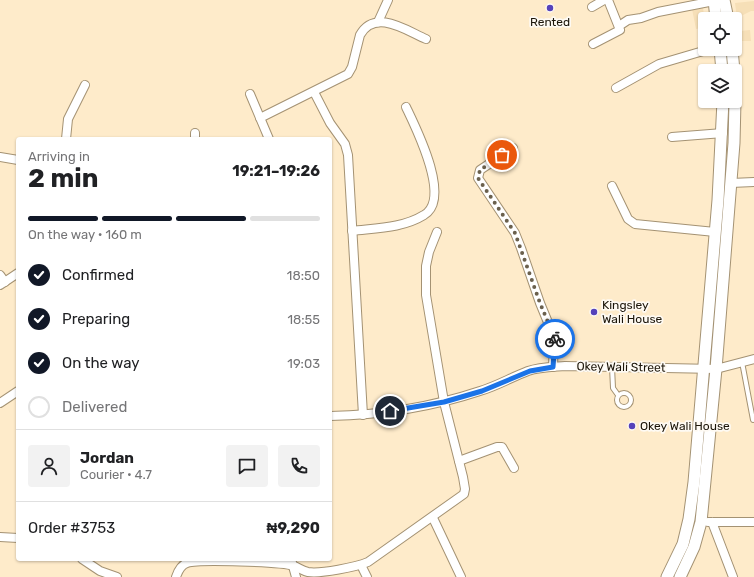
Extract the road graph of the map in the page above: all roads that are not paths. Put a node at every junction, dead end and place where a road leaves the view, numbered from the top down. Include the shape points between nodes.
1 (388, 0) edge
2 (604, 0) edge
3 (608, 0) edge
4 (717, 0) edge
5 (592, 7) dead end
6 (716, 12) edge
7 (724, 12) edge
8 (378, 22) junction
9 (619, 26) junction
10 (426, 40) dead end
11 (593, 44) dead end
12 (698, 53) edge
13 (85, 85) dead end
14 (616, 88) dead end
15 (314, 92) junction
16 (250, 94) dead end
17 (406, 107) dead end
18 (723, 108) edge
19 (735, 108) edge
20 (260, 118) junction
21 (723, 133) junction
22 (66, 137) edge
23 (268, 137) edge
24 (672, 137) dead end
25 (513, 148) dead end
26 (0, 157) edge
27 (16, 160) edge
28 (754, 182) edge
29 (731, 183) junction
30 (612, 186) dead end
31 (352, 231) junction
32 (437, 232) dead end
33 (715, 232) junction
34 (16, 274) edge
35 (2, 281) edge
36 (754, 359) edge
37 (742, 362) junction
38 (553, 367) junction
39 (612, 367) junction
40 (703, 369) junction
41 (716, 369) junction
42 (16, 392) edge
43 (618, 395) dead end
44 (444, 402) junction
45 (0, 403) edge
46 (363, 415) junction
47 (332, 416) edge
48 (753, 420) edge
49 (459, 462) junction
50 (514, 468) dead end
51 (433, 518) junction
52 (707, 522) junction
53 (754, 522) edge
54 (0, 537) edge
55 (16, 538) edge
56 (85, 561) edge
57 (292, 563) edge
58 (361, 565) junction
59 (117, 577) edge
60 (176, 577) edge
61 (296, 577) edge
62 (367, 577) edge
63 (461, 577) edge
64 (667, 577) edge
65 (680, 577) edge
66 (733, 577) edge

1 - 8 street
2 - 5 street
3 - 9 street
4 - 6 main road
4 - 7 main road
4 - 9 street via 658,12 628,20
8 - 10 street via 387,22
8 - 15 street via 362,31 348,74
9 - 11 street via 620,30 616,33
12 - 14 street via 659,64
13 - 22 street via 68,119
15 - 20 street
15 - 31 street via 330,123 345,144 348,155
16 - 20 street
17 - 31 street via 427,151 436,197 433,206 426,215 402,225
18 - 21 main road
19 - 29 main road
20 - 23 street
21 - 24 street
21 - 33 main road
25 - 38 street via 480,170 478,178 515,233 521,248 554,336
26 - 27 street
28 - 29 street
29 - 41 main road
30 - 33 street via 628,219 635,224
31 - 46 street
32 - 44 street via 429,252 425,280
33 - 40 main road
34 - 35 street
36 - 37 street, Okey Wali Street
37 - 41 street, Okey Wali Street
37 - 48 lane
38 - 39 street, Okey Wali Street
38 - 44 street, Okey Wali Street via 530,371 482,391
39 - 40 street, Okey Wali Street
39 - 43 lane via 613,388
40 - 41 street, Okey Wali Street
40 - 64 main road via 689,519 683,544
41 - 52 main road
42 - 45 street
44 - 46 street, Okey Wali Street
44 - 49 street
46 - 47 street, Okey Wali Street
49 - 50 street via 502,447
49 - 51 street via 464,494
51 - 58 street
51 - 63 street
52 - 53 street
52 - 65 main road
52 - 66 street
54 - 55 street
56 - 59 street
57 - 58 street via 309,572
57 - 60 street via 188,563 181,566
57 - 61 street
58 - 62 street

